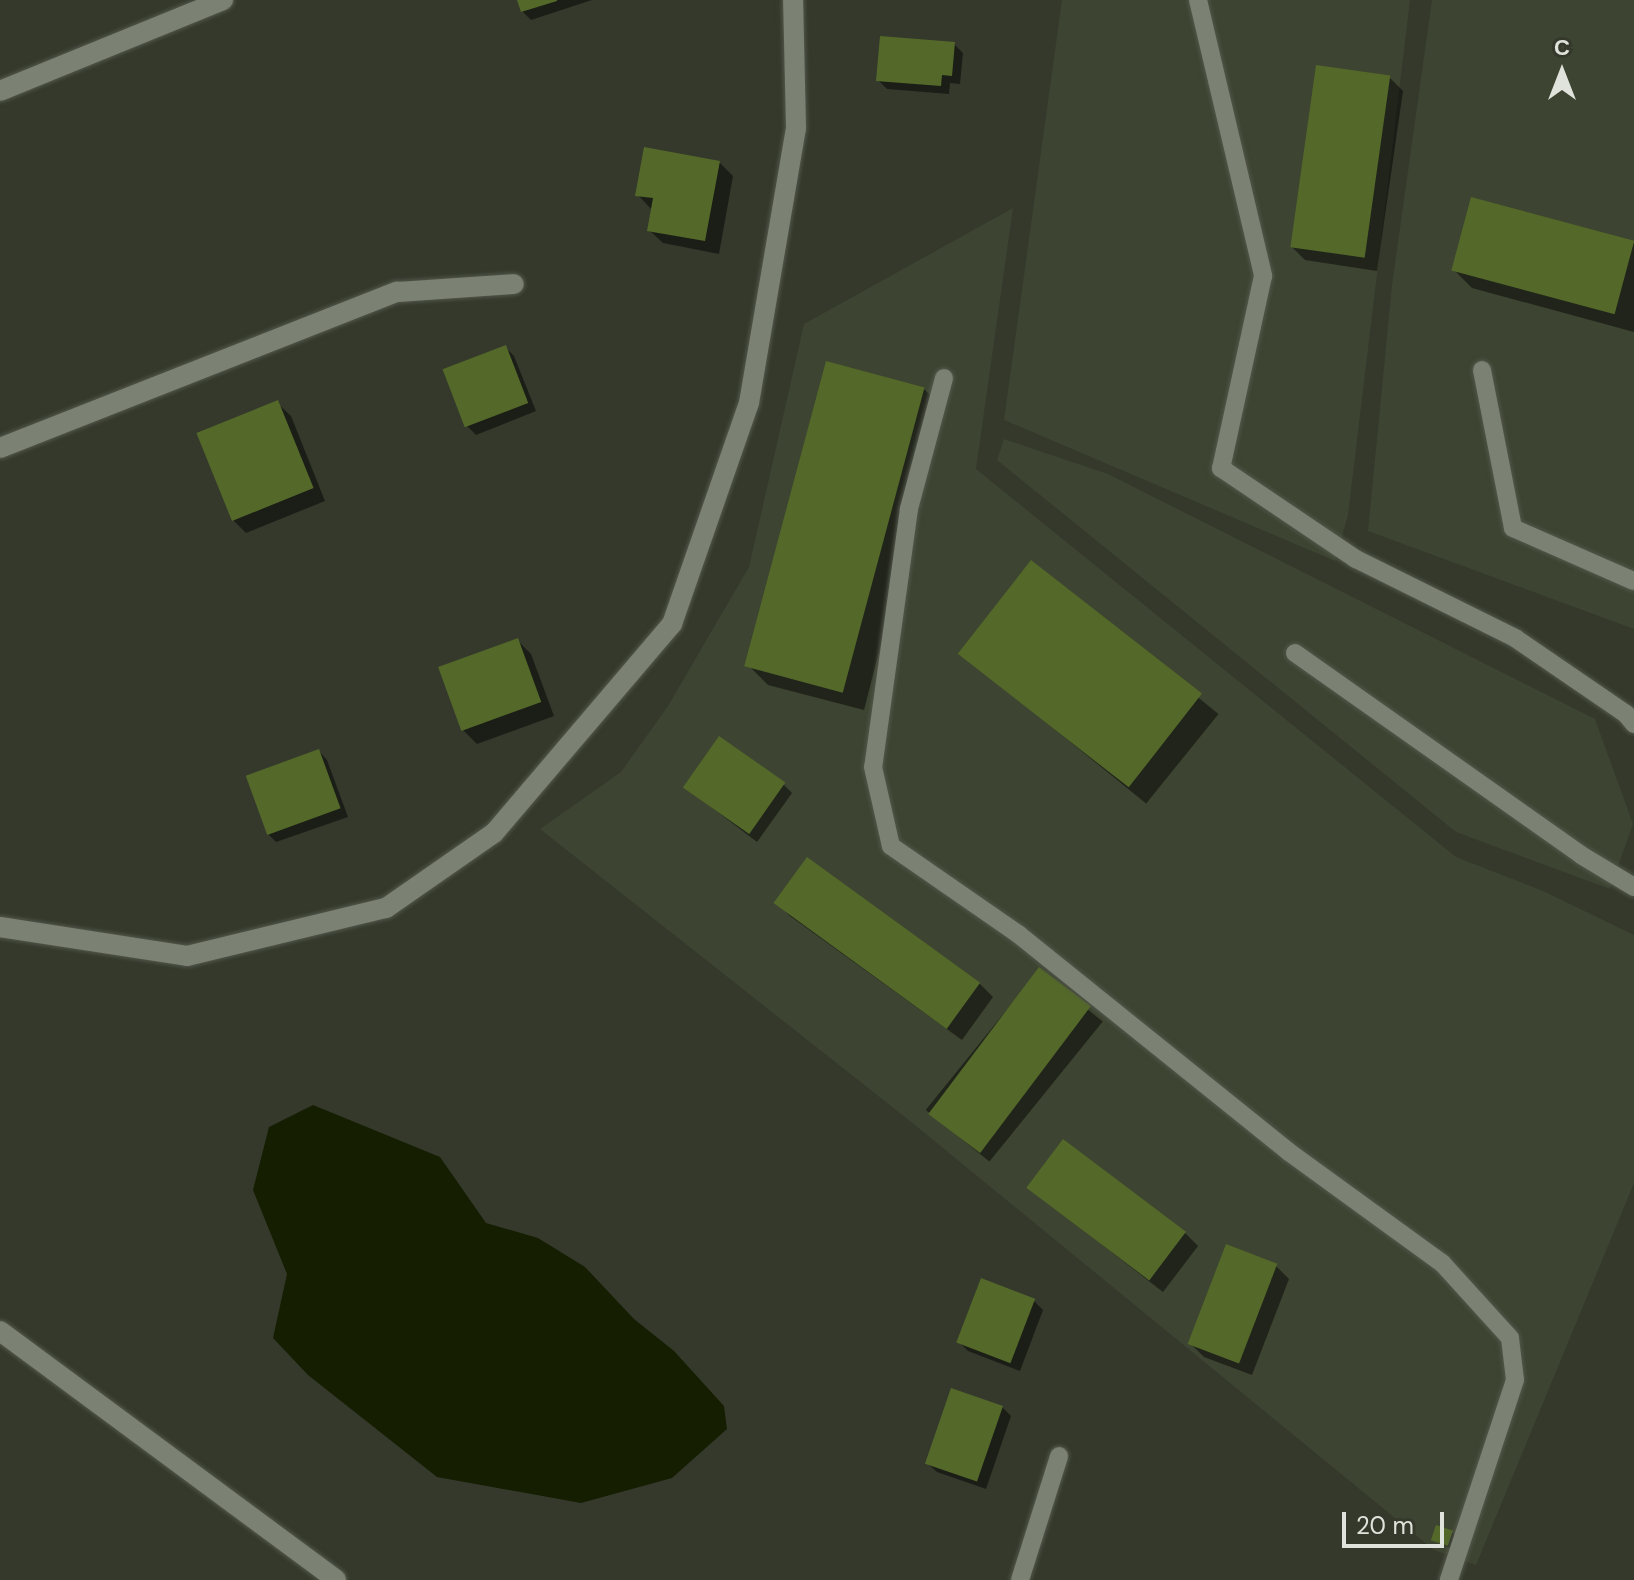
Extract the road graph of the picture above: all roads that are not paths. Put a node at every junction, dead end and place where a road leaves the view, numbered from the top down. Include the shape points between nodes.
1 (223, 0) edge
2 (793, 0) edge
3 (1198, 0) edge
4 (0, 91) edge
5 (514, 284) dead end
6 (1482, 370) dead end
7 (944, 378) dead end
8 (0, 448) edge
9 (1634, 581) edge
10 (1295, 653) dead end
11 (1634, 724) edge
12 (1634, 887) edge
13 (0, 927) edge
14 (0, 1331) edge
15 (1059, 1456) dead end
16 (336, 1580) edge
17 (1020, 1580) edge
18 (1449, 1580) edge

1 - 4 street
2 - 13 street via 796,128 749,403 672,624 494,833 386,908 187,956
3 - 11 lane via 1263,276 1221,468 1356,559 1515,638
5 - 8 street via 397,292
6 - 9 lane via 1513,528
7 - 18 lane via 909,509 873,767 891,846 1018,934 1289,1152 1442,1263 1510,1338 1515,1380
10 - 12 lane
14 - 16 street
15 - 17 lane

